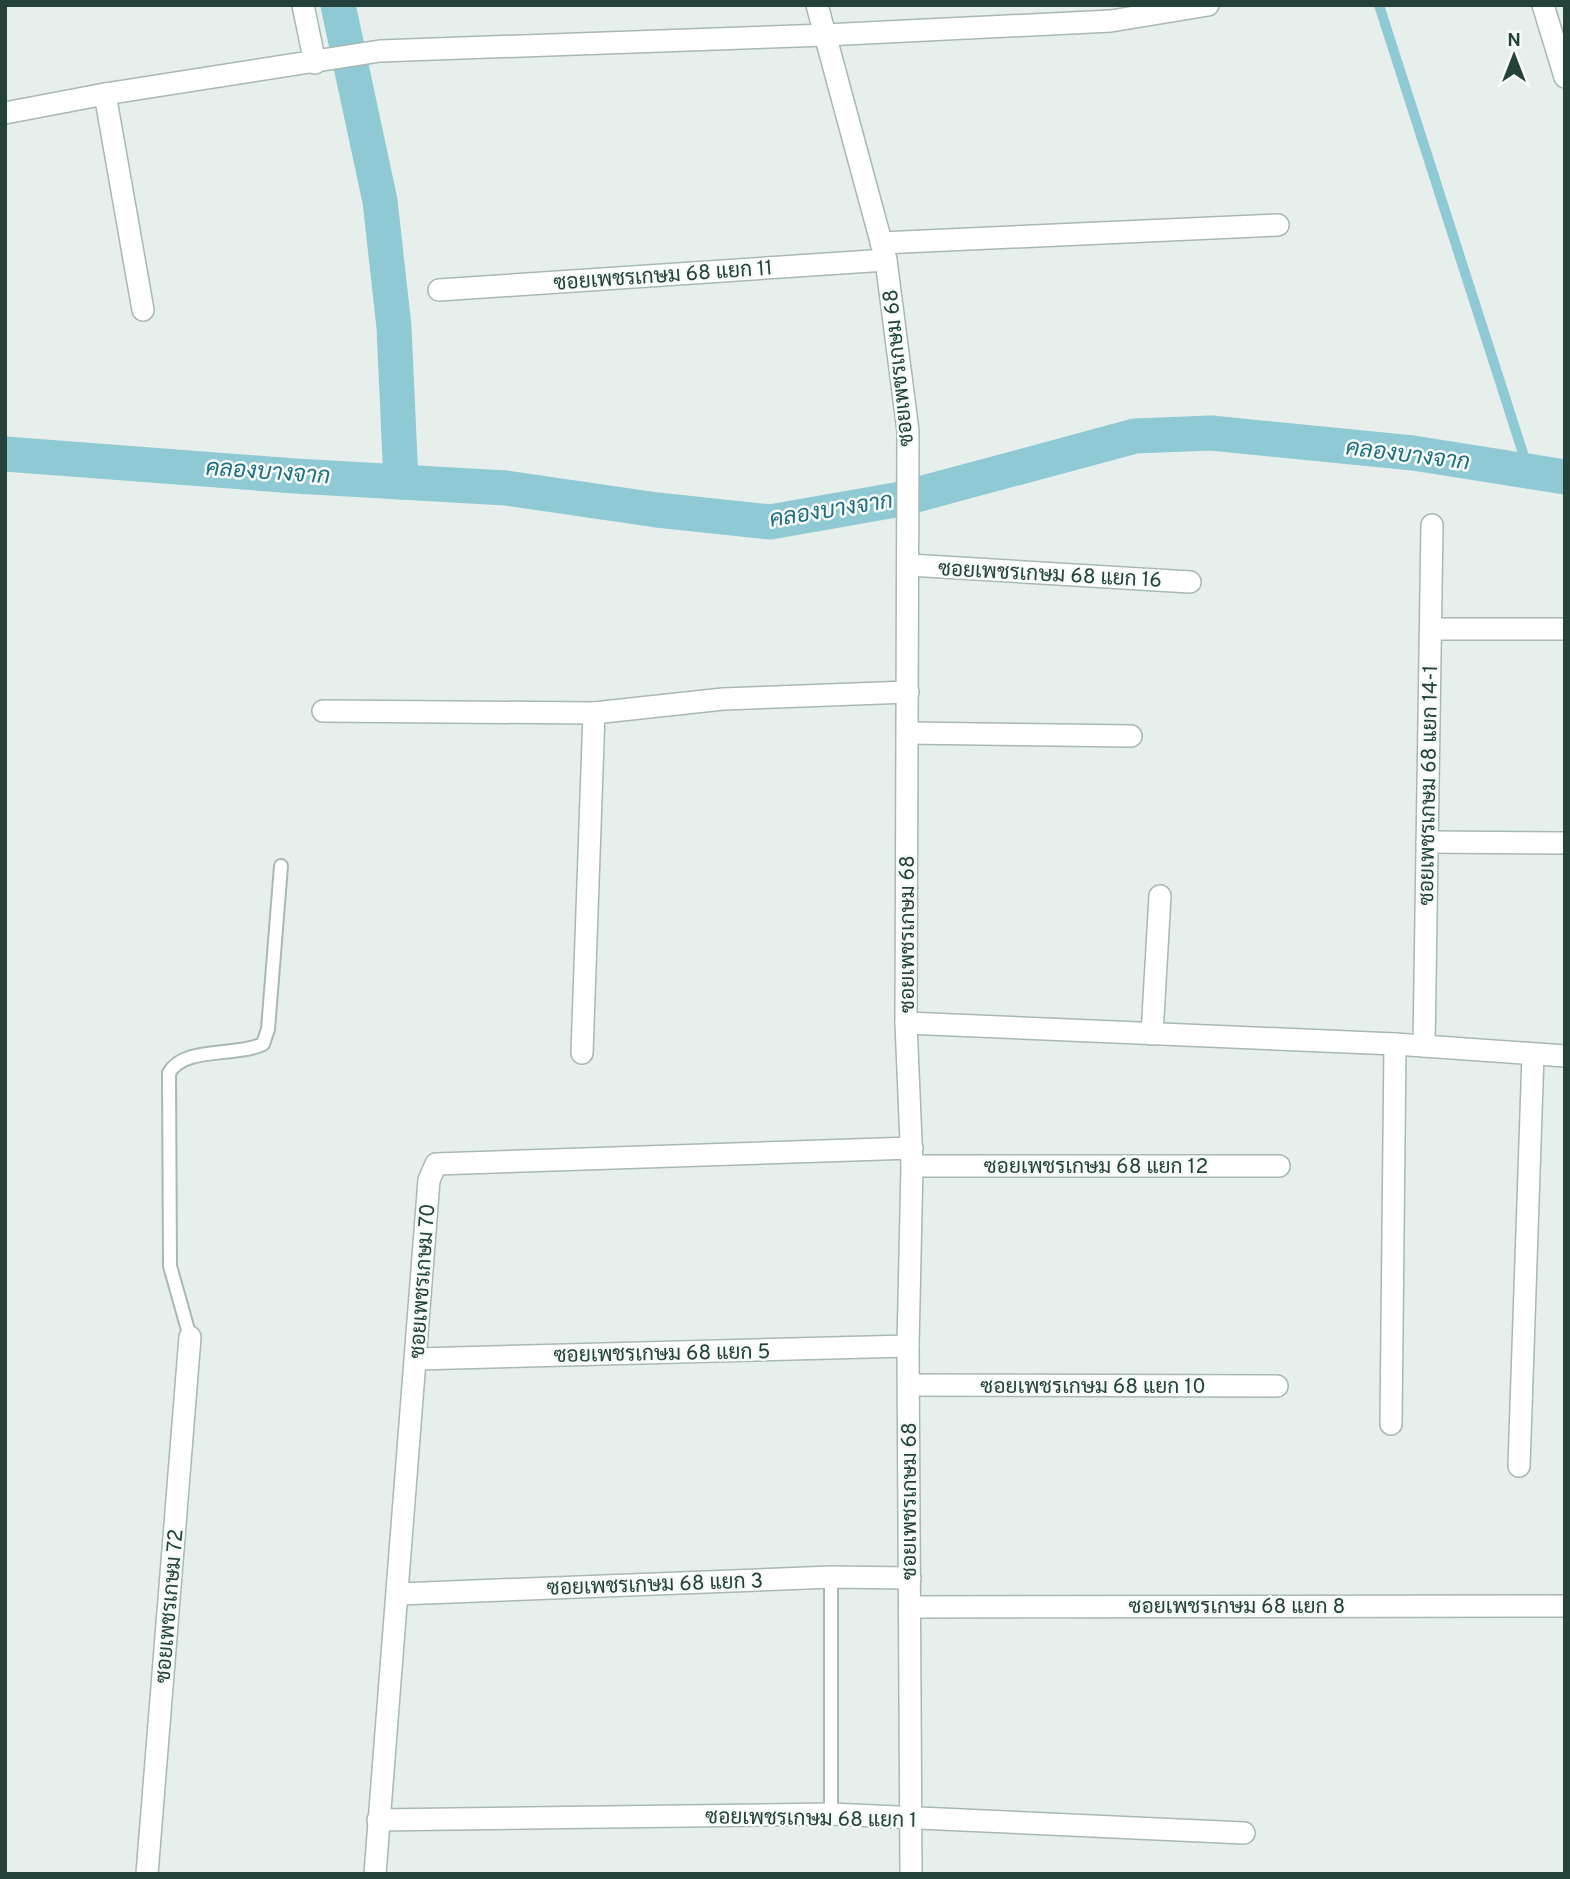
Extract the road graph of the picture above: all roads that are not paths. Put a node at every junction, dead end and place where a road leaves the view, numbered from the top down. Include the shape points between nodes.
1 (303, 5) edge
2 (817, 5) edge
3 (1208, 5) edge
4 (1543, 5) edge
5 (825, 35) junction
6 (325, 62) junction
7 (1565, 78) edge
8 (105, 94) junction
9 (5, 113) edge
10 (1278, 225) dead end
11 (884, 251) junction
12 (439, 290) dead end
13 (143, 310) dead end
14 (1432, 525) dead end
15 (909, 565) junction
16 (1190, 582) dead end
17 (1431, 629) junction
18 (1565, 629) edge
19 (908, 692) junction
20 (323, 710) dead end
21 (594, 713) junction
22 (908, 733) junction
23 (1131, 736) dead end
24 (1427, 842) junction
25 (1565, 843) edge
26 (281, 866) dead end
27 (1160, 896) dead end
28 (906, 1023) junction
29 (1152, 1034) junction
30 (1395, 1044) junction
31 (1424, 1046) junction
32 (582, 1053) dead end
33 (1533, 1055) junction
34 (1565, 1056) edge
35 (912, 1157) junction
36 (1279, 1166) dead end
37 (190, 1338) joint
38 (908, 1346) junction
39 (417, 1359) junction
40 (909, 1385) junction
41 (1277, 1386) dead end
42 (1391, 1424) dead end
43 (1519, 1466) dead end
44 (831, 1577) junction
45 (910, 1578) junction
46 (400, 1594) junction
47 (1565, 1606) edge
48 (910, 1607) junction
49 (831, 1814) junction
50 (378, 1820) junction
51 (910, 1820) junction
52 (1244, 1833) dead end
53 (147, 1874) edge
54 (376, 1874) edge
55 (911, 1874) edge

1 - 6 street
2 - 5 street, ซอยเพชรเกษม 68
3 - 5 street via 1111,21
4 - 7 street
5 - 6 street via 380,51
5 - 11 street, ซอยเพชรเกษม 68
6 - 8 street
8 - 9 street
8 - 13 street
10 - 11 street, ซอยเพชรเกษม 68 แยก 11
11 - 12 street, ซอยเพชรเกษม 68 แยก 11
11 - 15 street, ซอยเพชรเกษม 68 via 908,431
14 - 17 street, ซอยเพชรเกษม 68 แยก 14-1
15 - 16 street, ซอยเพชรเกษม 68 แยก 16
15 - 19 street, ซอยเพชรเกษม 68
17 - 18 street
17 - 24 street, ซอยเพชรเกษม 68 แยก 14-1
19 - 21 street via 723,699
19 - 22 street, ซอยเพชรเกษม 68
20 - 21 street
21 - 32 street
22 - 23 street
22 - 28 street, ซอยเพชรเกษม 68
24 - 25 street
24 - 31 street, ซอยเพชรเกษม 68 แยก 14-1
26 - 37 lane via 263,1044 247,1051 185,1057 169,1073 170,1266
27 - 29 street
28 - 29 street
28 - 35 street, ซอยเพชรเกษม 68
29 - 30 street
30 - 31 street
30 - 42 street
31 - 33 street
33 - 34 street
33 - 43 street
35 - 36 street, ซอยเพชรเกษม 68 แยก 12
35 - 38 street, ซอยเพชรเกษม 68
35 - 39 street, ซอยเพชรเกษม 70 via 436,1164 429,1181
37 - 53 street, ซอยเพชรเกษม 72
38 - 39 street, ซอยเพชรเกษม 68 แยก 5
38 - 40 street, ซอยเพชรเกษม 68
39 - 46 street, ซอยเพชรเกษม 70
40 - 41 street, ซอยเพชรเกษม 68 แยก 10
40 - 45 street, ซอยเพชรเกษม 68
44 - 45 street, ซอยเพชรเกษม 68 แยก 3
44 - 46 street, ซอยเพชรเกษม 68 แยก 3
44 - 49 lane
45 - 48 street, ซอยเพชรเกษม 68
46 - 50 street, ซอยเพชรเกษม 70
47 - 48 street, ซอยเพชรเกษม 68 แยก 8
48 - 51 street, ซอยเพชรเกษม 68
49 - 50 street, ซอยเพชรเกษม 68 แยก 1
49 - 51 street, ซอยเพชรเกษม 68 แยก 1
50 - 54 street, ซอยเพชรเกษม 70
51 - 52 street, ซอยเพชรเกษม 68 แยก 1
51 - 55 street, ซอยเพชรเกษม 68

